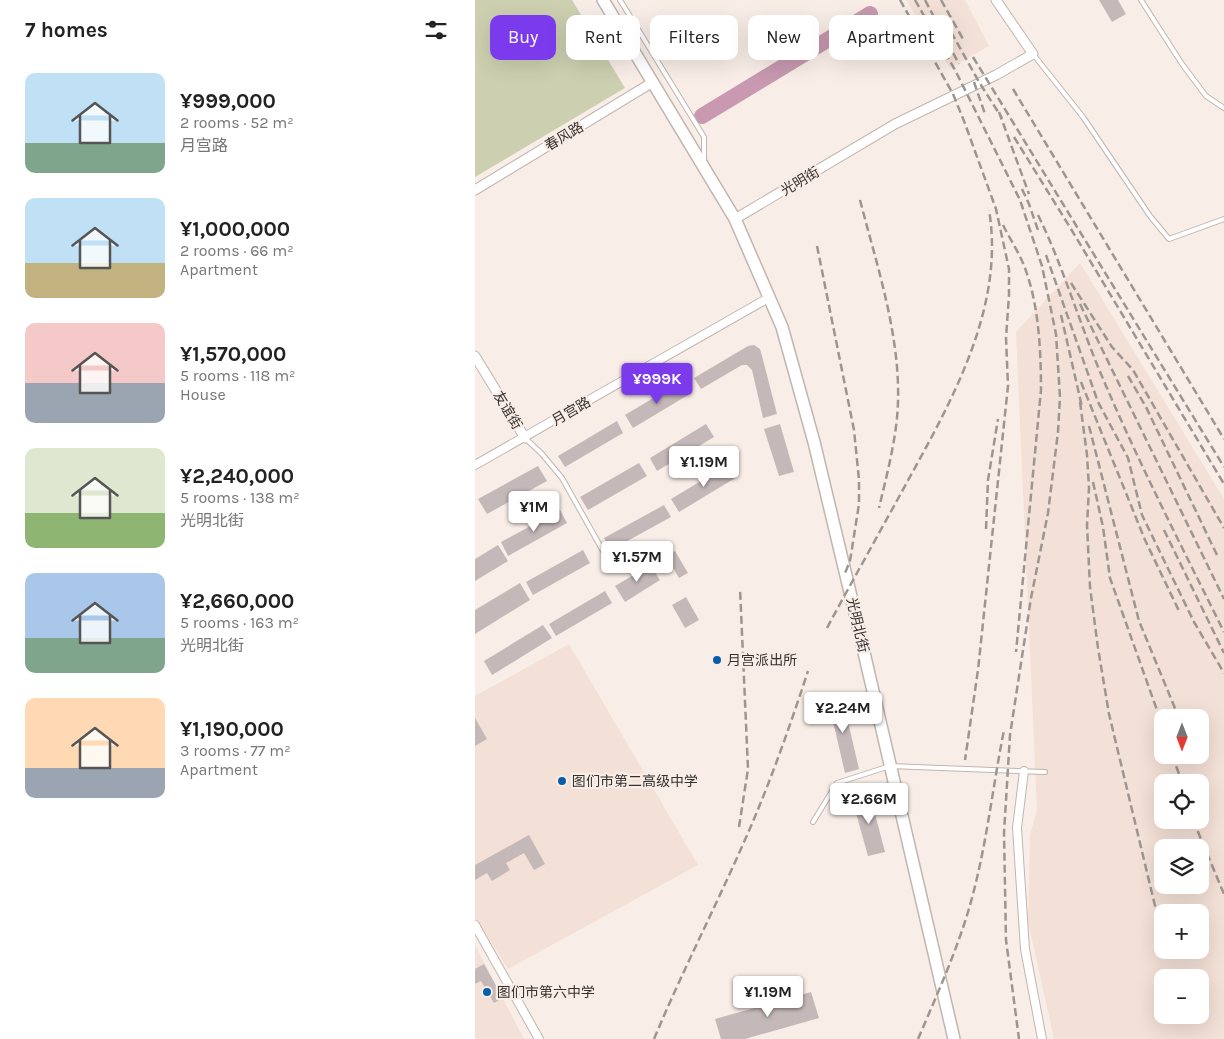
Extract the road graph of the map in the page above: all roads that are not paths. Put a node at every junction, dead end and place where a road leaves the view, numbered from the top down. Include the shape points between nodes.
1 (603, 0) edge
2 (619, 0) edge
3 (996, 0) edge
4 (1141, 0) edge
5 (1033, 54) junction
6 (653, 82) junction
7 (1224, 108) edge
8 (703, 167) junction
9 (475, 190) edge
10 (735, 219) junction
11 (1224, 219) edge
12 (770, 297) junction
13 (475, 356) edge
14 (525, 438) junction
15 (475, 465) edge
16 (603, 551) dead end
17 (890, 766) junction
18 (1024, 771) junction
19 (1045, 772) dead end
20 (813, 822) dead end
21 (475, 925) edge
22 (539, 1039) edge
23 (954, 1039) edge
24 (1042, 1039) edge

1 - 6 main road
2 - 8 lane via 704,137
3 - 5 street
4 - 7 lane via 1191,77 1206,96
5 - 10 street, 光明街 via 895,124
5 - 11 lane via 1083,117 1169,239
6 - 8 main road
6 - 9 street, 春风路
8 - 10 main road
10 - 12 main road, 光明北街
12 - 14 street, 月宫路
12 - 17 main road, 光明北街 via 782,327 814,442
13 - 14 street, 友谊街
14 - 15 street, 月宫路
14 - 16 lane via 562,478
17 - 18 lane
17 - 20 lane via 837,783
17 - 23 main road, 光明北街
18 - 19 lane
18 - 24 street via 1017,828 1025,949
21 - 22 street

